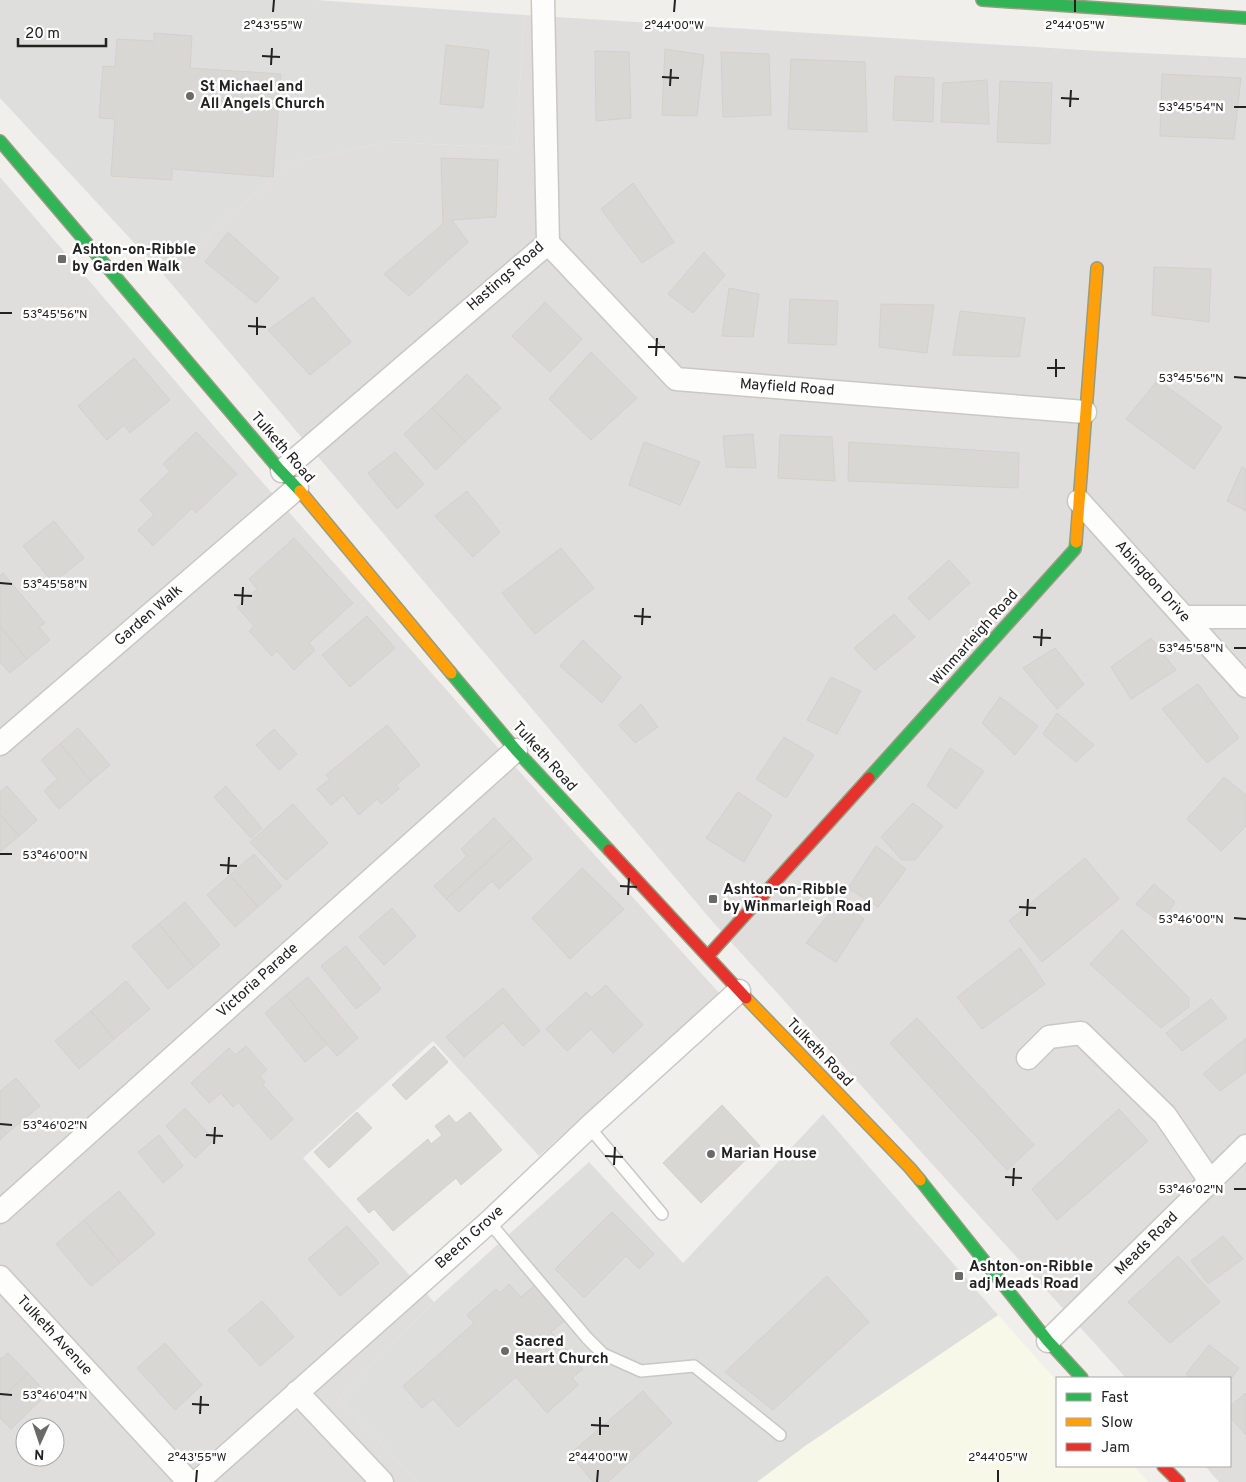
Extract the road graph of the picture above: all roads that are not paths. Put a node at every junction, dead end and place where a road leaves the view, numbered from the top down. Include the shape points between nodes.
1 (543, 0) edge
2 (982, 0) edge
3 (1246, 18) edge
4 (0, 141) edge
5 (548, 243) junction
6 (1097, 268) dead end
7 (1085, 412) junction
8 (282, 471) junction
9 (298, 488) junction
10 (1079, 501) junction
11 (1184, 617) junction
12 (1246, 617) edge
13 (1246, 686) edge
14 (0, 744) edge
15 (516, 750) junction
16 (708, 956) junction
17 (739, 991) junction
18 (1028, 1058) dead end
19 (589, 1127) junction
20 (1246, 1146) edge
21 (1210, 1182) junction
22 (0, 1212) edge
23 (662, 1214) dead end
24 (489, 1222) junction
25 (0, 1277) edge
26 (1048, 1341) junction
27 (1081, 1377) edge
28 (297, 1392) junction
29 (780, 1435) dead end
30 (1165, 1467) edge
31 (188, 1482) edge
32 (198, 1482) edge
33 (382, 1482) edge
34 (1179, 1482) edge

1 - 5 street, Hastings Road
2 - 3 main road
4 - 8 main road, Tulketh Road
5 - 7 street, Mayfield Road via 676,379
5 - 8 street, Hastings Road
6 - 7 main road, Winmarleigh Road
7 - 10 main road, Winmarleigh Road
8 - 9 main road, Tulketh Road
9 - 14 street, Garden Walk
9 - 15 main road, Tulketh Road
10 - 11 street, Abingdon Drive
10 - 16 main road, Winmarleigh Road via 1075,549
11 - 12 street
11 - 13 street, Abingdon Drive
15 - 16 main road, Tulketh Road
15 - 22 street, Victoria Parade
16 - 17 main road, Tulketh Road
17 - 19 street, Beech Grove
17 - 26 main road, Tulketh Road via 910,1168
18 - 21 street via 1049,1037 1080,1032 1165,1115
19 - 23 lane
19 - 24 street, Beech Grove
20 - 21 street, Meads Road
21 - 26 street, Meads Road
24 - 28 street, Beech Grove
24 - 29 lane via 603,1354 641,1371 694,1366
25 - 31 street, Tulketh Avenue
26 - 27 main road, Tulketh Road
28 - 32 street, Beech Grove
28 - 33 street
30 - 34 main road

